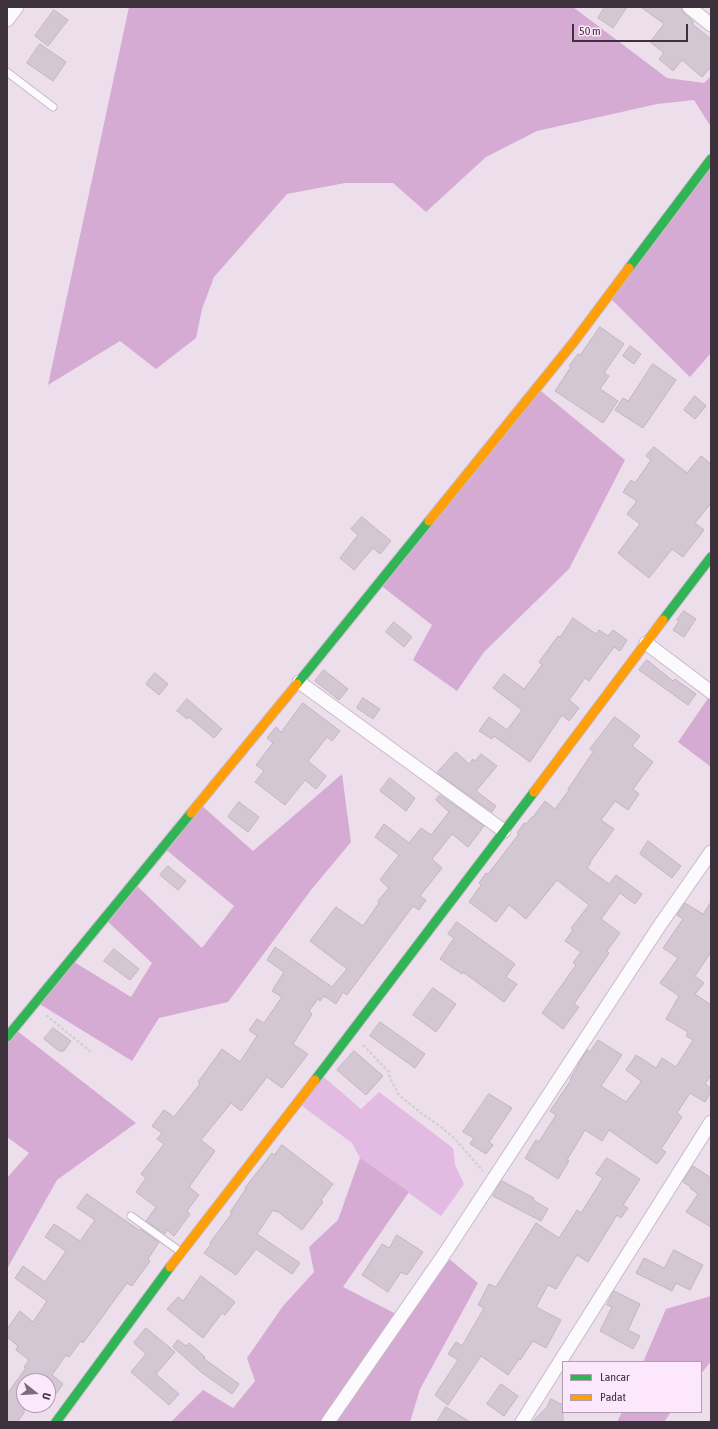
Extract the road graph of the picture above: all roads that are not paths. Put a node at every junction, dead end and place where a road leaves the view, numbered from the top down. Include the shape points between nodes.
1 (17, 7) edge
2 (689, 7) edge
3 (7, 20) edge
4 (711, 25) edge
5 (7, 72) edge
6 (53, 107) dead end
7 (711, 159) edge
8 (711, 557) edge
9 (646, 643) junction
10 (300, 682) junction
11 (711, 692) edge
12 (504, 831) junction
13 (711, 852) edge
14 (7, 1037) edge
15 (711, 1122) edge
16 (131, 1216) dead end
17 (181, 1252) junction
18 (56, 1422) edge
19 (328, 1422) edge
20 (522, 1422) edge

1 - 3 street
2 - 4 street
5 - 6 lane
7 - 10 street via 573,343
8 - 9 street
9 - 11 street
9 - 12 street
10 - 12 street
10 - 14 street
12 - 17 street via 351,1034
13 - 19 street via 660,925 443,1256
15 - 20 street
16 - 17 lane
17 - 18 street

